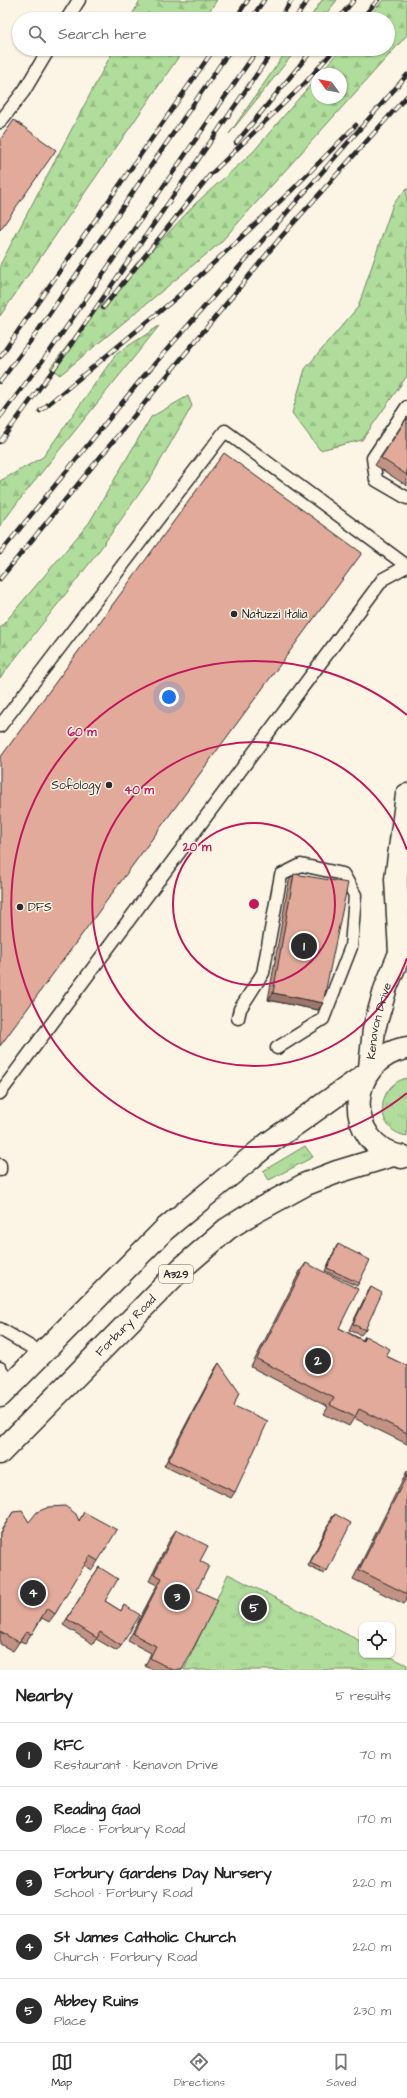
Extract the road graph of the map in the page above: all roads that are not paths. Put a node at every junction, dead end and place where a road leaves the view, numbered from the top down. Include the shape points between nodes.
1 (79, 0) edge
2 (71, 12) edge
3 (45, 56) edge
4 (0, 122) edge
5 (407, 407) edge
6 (407, 498) edge
7 (407, 566) edge
8 (0, 726) edge
9 (407, 795) edge
10 (403, 959) edge
11 (238, 1018) dead end
12 (276, 1048) dead end
13 (407, 1048) edge
14 (368, 1072) junction
15 (0, 1093) edge
16 (400, 1157) edge
17 (0, 1165) edge
18 (0, 1170) edge
19 (0, 1329) edge
20 (41, 1353) junction
21 (4, 1383) edge
22 (0, 1453) edge

1 - 2 lane
3 - 4 lane via 24,91
5 - 6 lane via 373,458 376,480
7 - 8 lane via 224,431
7 - 15 lane via 383,580
9 - 10 main road, Kenavon Drive via 396,879
10 - 14 main road, Kenavon Drive via 386,987 374,1028
11 - 12 lane via 240,1009 263,973 281,875 301,865 343,874 355,895 351,947 323,1019
13 - 14 main road via 382,1057
14 - 16 main road, Kenavon Drive via 359,1097 360,1120 367,1134 378,1146
14 - 20 main road via 269,1143 164,1229
16 - 22 main road, Forbury Road / A329 via 337,1172 306,1184 227,1229 182,1268
17 - 18 lane
19 - 20 lane
20 - 21 main road

